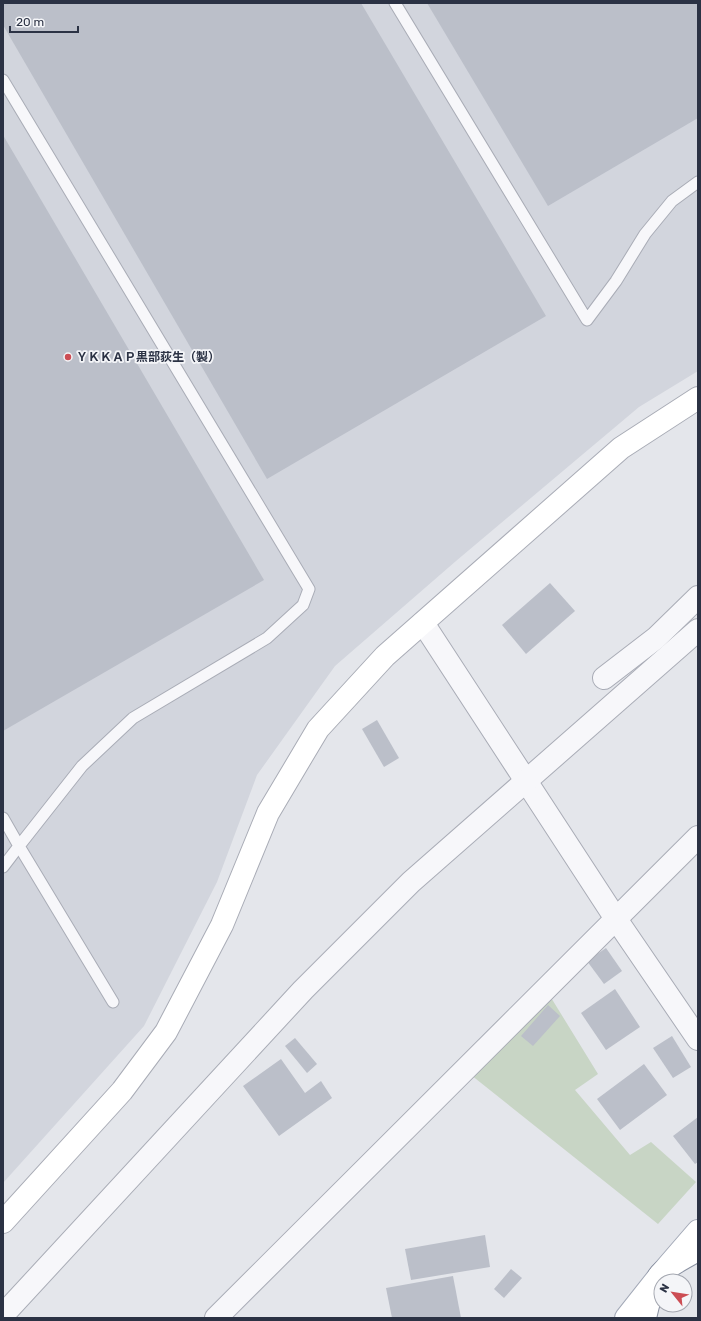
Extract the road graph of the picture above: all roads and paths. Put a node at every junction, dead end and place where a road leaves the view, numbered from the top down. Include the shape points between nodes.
1 (395, 3) edge
2 (3, 80) edge
3 (698, 182) edge
4 (698, 398) edge
5 (698, 597) edge
6 (423, 622) junction
7 (698, 630) edge
8 (604, 678) dead end
9 (526, 781) junction
10 (3, 818) edge
11 (698, 837) edge
12 (19, 846) junction
13 (3, 867) edge
14 (616, 919) junction
15 (113, 1002) dead end
16 (698, 1039) edge
17 (3, 1222) edge
18 (698, 1231) edge
19 (698, 1250) edge
20 (662, 1273) edge
21 (663, 1273) edge
22 (653, 1284) edge
23 (653, 1291) edge
24 (3, 1315) edge
25 (216, 1318) edge
26 (626, 1318) edge
27 (645, 1318) edge

1 - 3 lane via 586,320 616,281 645,234 672,201
2 - 12 lane via 309,589 303,605 267,638 133,718 82,766
4 - 6 main road via 621,448
5 - 8 street via 656,638
6 - 9 street
6 - 17 main road via 385,656 318,729 268,813 222,925 166,1032 122,1091
7 - 9 street
9 - 14 street
9 - 24 street via 411,882 303,990
10 - 12 lane
11 - 14 street
12 - 13 lane
12 - 15 lane
14 - 16 street
14 - 25 street
18 - 20 main road
19 - 21 main road
22 - 26 main road
23 - 27 main road

